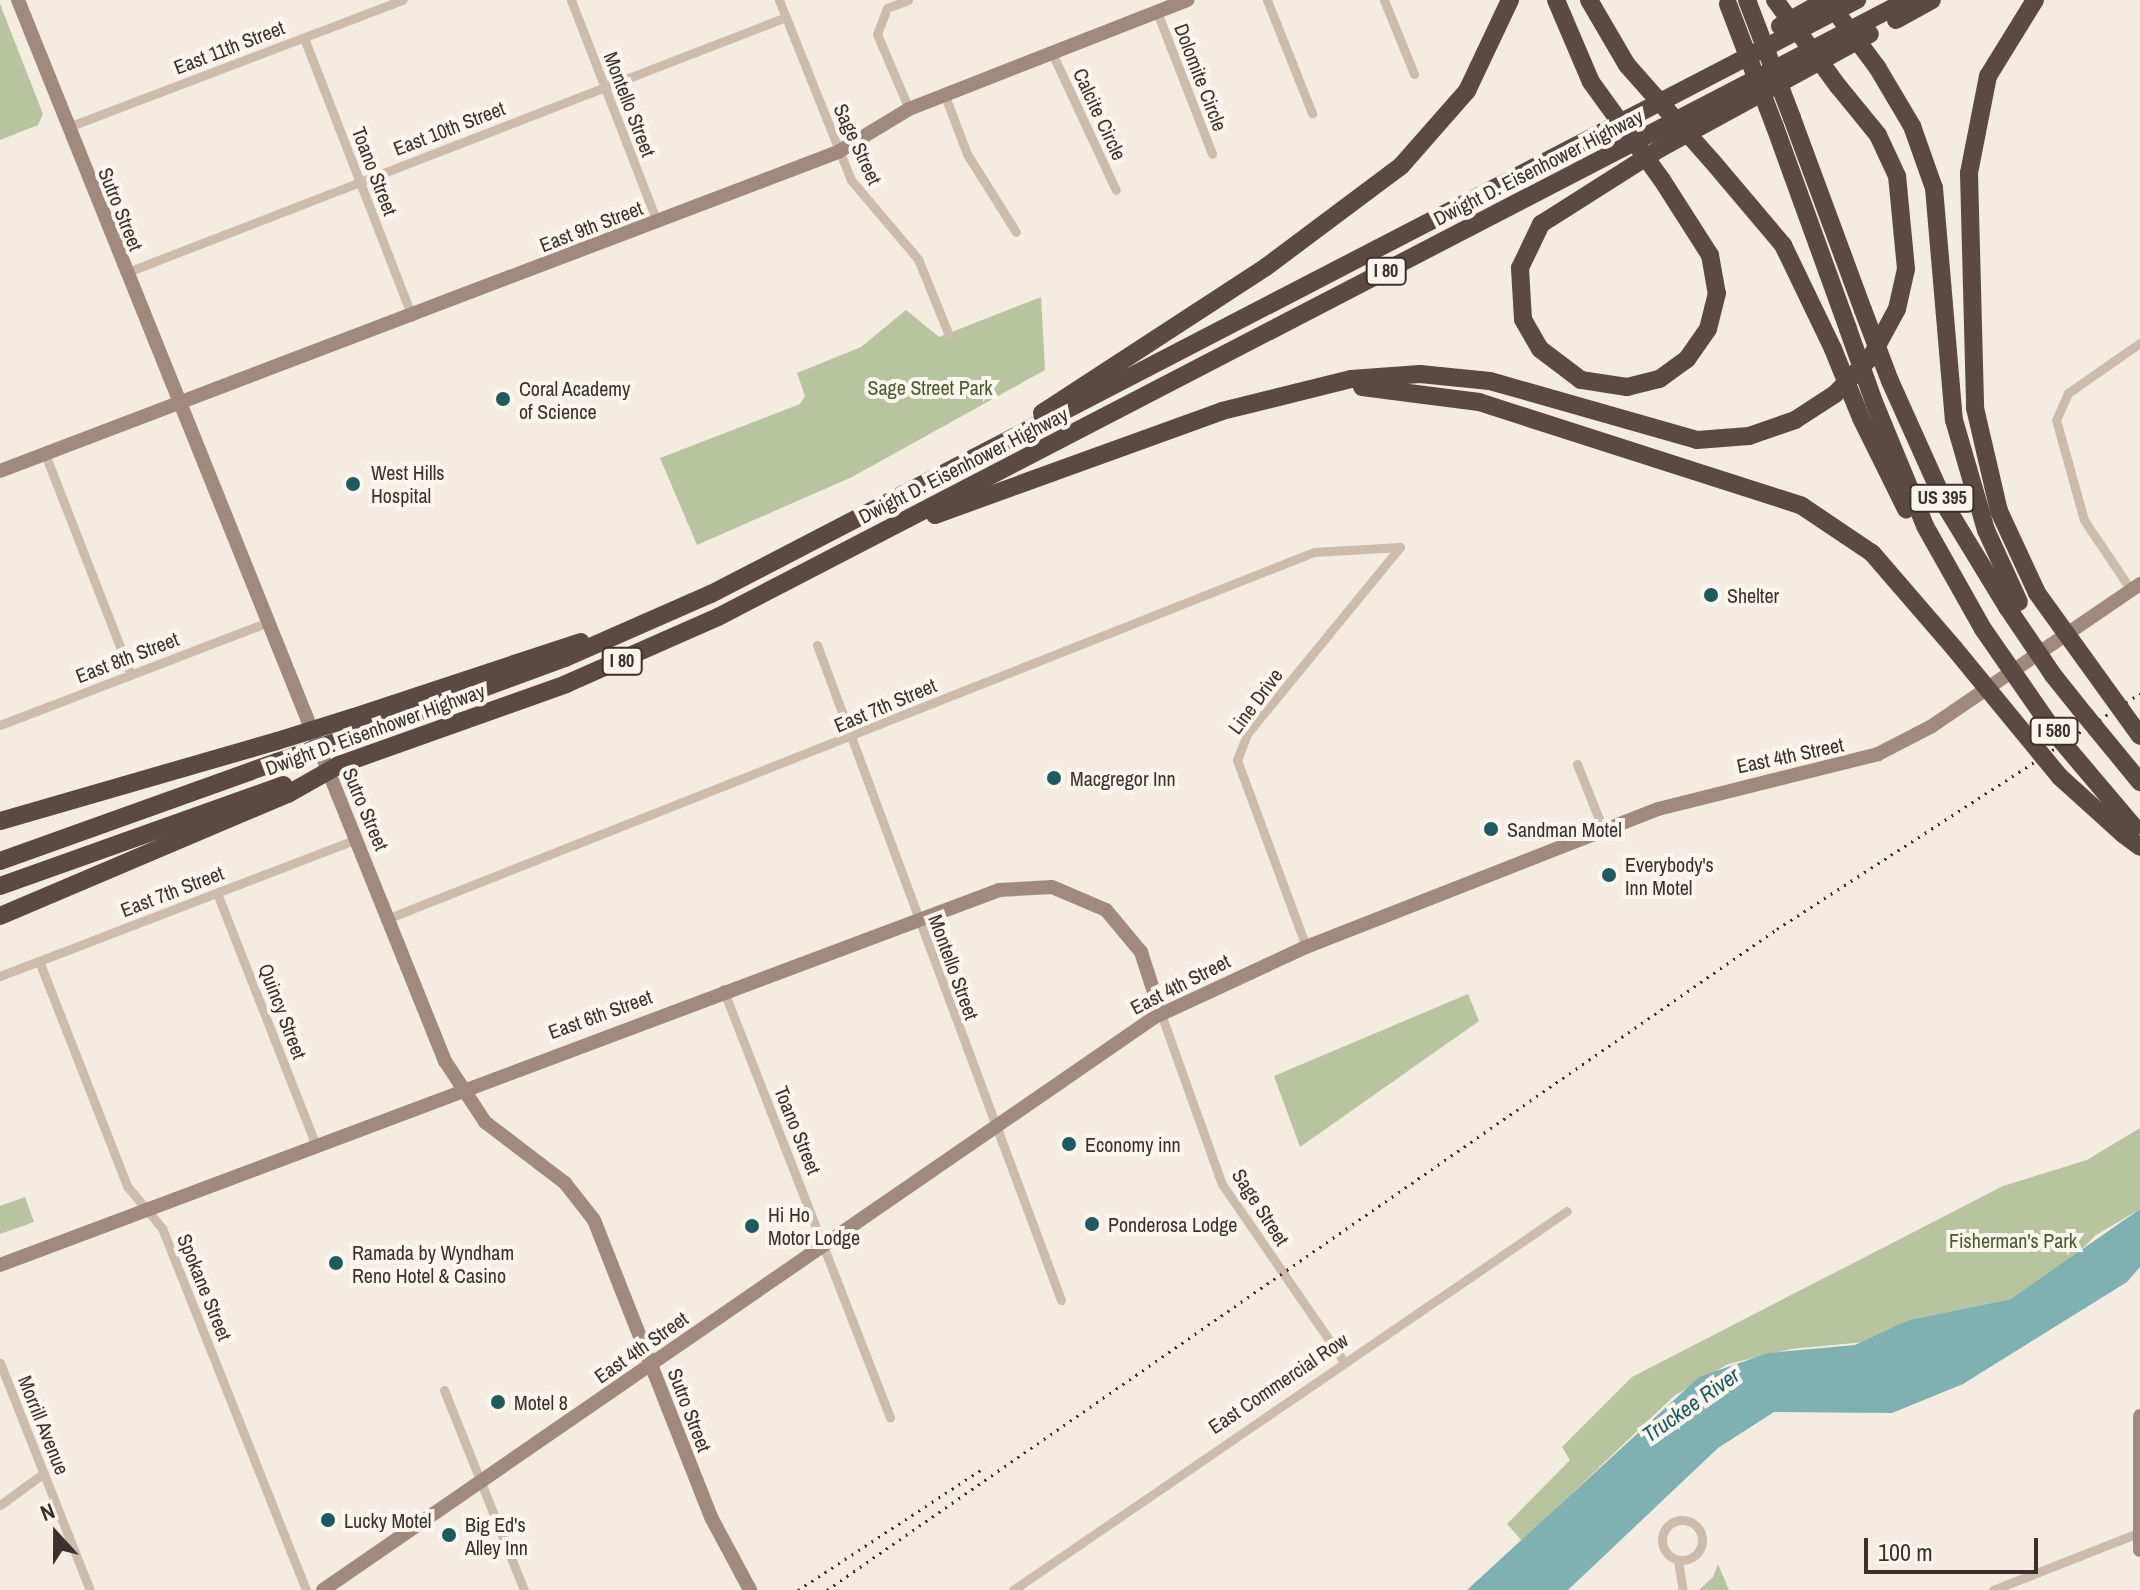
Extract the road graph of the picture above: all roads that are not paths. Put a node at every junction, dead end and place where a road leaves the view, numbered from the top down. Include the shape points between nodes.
1 (18, 0) edge
2 (403, 0) edge
3 (571, 0) edge
4 (779, 0) edge
5 (908, 0) edge
6 (1187, 0) edge
7 (1267, 0) edge
8 (1384, 0) edge
9 (1510, 0) edge
10 (1556, 0) edge
11 (1589, 0) edge
12 (1775, 0) edge
13 (1827, 0) edge
14 (1857, 0) edge
15 (1908, 0) edge
16 (1932, 0) edge
17 (2035, 0) edge
18 (1734, 1) edge
19 (1157, 12) junction
20 (786, 17) junction
21 (304, 38) junction
22 (1052, 53) junction
23 (1414, 74) dead end
24 (605, 88) junction
25 (1673, 95) junction
26 (945, 96) junction
27 (909, 109) junction
28 (1312, 113) dead end
29 (1784, 123) junction
30 (68, 127) junction
31 (838, 152) junction
32 (1212, 154) dead end
33 (360, 182) junction
34 (1116, 190) dead end
35 (657, 222) junction
36 (1016, 232) dead end
37 (125, 273) junction
38 (412, 317) junction
39 (948, 333) dead end
40 (2140, 343) edge
41 (1311, 390) junction
42 (177, 408) junction
43 (1013, 438) junction
44 (45, 454) junction
45 (0, 471) edge
46 (863, 542) junction
47 (1400, 547) joint
48 (1947, 567) junction
49 (2135, 587) edge
50 (2013, 604) junction
51 (266, 623) junction
52 (817, 645) dead end
53 (131, 675) junction
54 (0, 725) edge
55 (357, 725) junction
56 (2140, 736) edge
57 (851, 737) junction
58 (1577, 764) dead end
59 (2140, 782) edge
60 (286, 789) junction
61 (0, 821) edge
62 (1603, 829) junction
63 (2132, 831) edge
64 (357, 839) junction
65 (2140, 847) edge
66 (0, 861) edge
67 (0, 886) edge
68 (217, 893) junction
69 (0, 916) edge
70 (389, 918) junction
71 (916, 920) junction
72 (1306, 947) junction
73 (39, 961) junction
74 (0, 976) edge
75 (723, 989) junction
76 (1161, 1014) junction
77 (459, 1088) junction
78 (995, 1125) junction
79 (315, 1143) junction
80 (146, 1208) junction
81 (1567, 1211) dead end
82 (824, 1243) junction
83 (0, 1265) edge
84 (1061, 1300) dead end
85 (1343, 1360) junction
86 (0, 1363) edge
87 (652, 1365) junction
88 (444, 1390) dead end
89 (2140, 1416) edge
90 (890, 1418) dead end
91 (2138, 1466) edge
92 (44, 1473) junction
93 (481, 1480) junction
94 (0, 1505) edge
95 (2139, 1534) edge
96 (2140, 1550) edge
97 (1678, 1560) junction
98 (751, 1588) edge
99 (90, 1590) edge
100 (306, 1590) edge
101 (323, 1590) edge
102 (524, 1590) edge
103 (1013, 1590) edge
104 (1683, 1590) edge
105 (1993, 1590) edge

1 - 30 main road, Sutro Street
2 - 21 street, East 11th Street
3 - 24 street, Montello Street
4 - 20 street, Sage Street
5 - 27 street via 887,8 877,34
6 - 19 main road, East 9th Street
7 - 28 street
8 - 23 street
9 - 43 highway via 1467,91 1408,159 1266,267 1081,384
10 - 16 highway, bridge via 1591,82 1662,180 1710,255 1717,293 1708,329 1687,359 1659,379 1627,387 1581,380 1551,362 1523,319 1520,268 1541,224 1659,149
11 - 48 highway, bridge via 1627,65 1783,245 1901,501
12 - 41 highway, bridge via 1878,135 1897,176 1906,269 1897,309 1871,357 1835,394 1795,420 1749,436 1697,440 1455,375 1384,375
13 - 25 highway
13 - 50 highway, bridge via 1912,126 1934,188 1954,420
14 - 25 highway, Dwight D. Eisenhower Highway / I 80
15 - 46 highway, Dwight D. Eisenhower Highway / I 80
17 - 56 highway, bridge via 1982,92 1969,173 1975,408 1996,501 2037,593
18 - 29 highway, US 395, bridge
19 - 22 main road, East 9th Street
19 - 32 street, Dolomite Circle
20 - 24 street, East 10th Street
20 - 31 street, Sage Street
21 - 30 street, East 11th Street
21 - 33 street, Toano Street
22 - 26 main road, East 9th Street
22 - 34 street, Calcite Circle
24 - 33 street, East 10th Street
24 - 35 street, Montello Street
25 - 43 highway, Dwight D. Eisenhower Highway / I 80
26 - 27 main road, East 9th Street
26 - 36 street via 967,154
27 - 31 main road, East 9th Street
29 - 48 highway, US 395, bridge via 1874,402
29 - 50 highway, US 395, bridge via 1948,510
30 - 37 main road, Sutro Street
31 - 35 main road, East 9th Street
31 - 39 street, Sage Street via 863,199 918,259
33 - 37 street, East 10th Street
33 - 38 street, Toano Street
35 - 38 main road, East 9th Street
37 - 42 main road, Sutro Street
38 - 42 main road, East 9th Street
40 - 49 street via 2068,393 2058,409 2061,457 2075,500
41 - 46 highway via 1222,411
41 - 63 highway, bridge via 1458,396 1782,498 1872,553 2043,759
42 - 44 main road, East 9th Street
42 - 51 main road, Sutro Street
43 - 55 highway, Dwight D. Eisenhower Highway / I 80 via 620,636
44 - 45 main road, East 9th Street
44 - 53 street
46 - 60 highway, Dwight D. Eisenhower Highway / I 80, bridge via 640,653
47 - 57 street, East 7th Street via 1314,552
47 - 72 street, Line Drive via 1247,734 1237,760
48 - 63 highway, I 580, bridge via 2058,737
49 - 62 main road, East 4th Street via 1932,726 1878,754 1702,795
50 - 59 highway, I 580, bridge via 2053,675
51 - 53 street, East 8th Street
51 - 64 main road, Sutro Street
52 - 57 street, Montello Street
53 - 54 street, East 8th Street
55 - 61 highway, bridge via 277,741
55 - 66 highway, Dwight D. Eisenhower Highway / I 80, bridge via 277,762
57 - 70 street, East 7th Street
57 - 71 street, Montello Street
58 - 62 street
60 - 67 highway, Dwight D. Eisenhower Highway / I 80
60 - 69 highway
62 - 72 main road, East 4th Street
63 - 65 highway
64 - 68 street, East 7th Street
64 - 70 main road, Sutro Street
68 - 73 street, East 7th Street
68 - 79 street, Quincy Street
70 - 77 main road, Sutro Street
71 - 75 main road, East 6th Street
71 - 76 main road, East 6th Street via 1015,887 1070,892 1106,910 1130,935 1158,992
71 - 78 street, Montello Street
72 - 76 main road, East 4th Street
73 - 74 street, East 7th Street
73 - 80 street, Spokane Street via 127,1186
75 - 77 main road, East 6th Street
75 - 82 street, Toano Street
76 - 78 main road, East 4th Street
76 - 85 street, Sage Street via 1222,1184
77 - 79 main road, East 6th Street
77 - 87 main road, Sutro Street via 501,1137 585,1206
78 - 82 main road, East 4th Street
78 - 84 street, Montello Street
79 - 80 main road, East 6th Street
80 - 83 main road, East 6th Street
80 - 100 street, Spokane Street via 162,1228
81 - 85 street, East Commercial Row
82 - 87 main road, East 4th Street
82 - 90 street, Toano Street
85 - 103 street, East Commercial Row
86 - 92 street, Morrill Avenue
87 - 93 main road, East 4th Street
87 - 98 main road, Sutro Street via 712,1519
88 - 93 street
89 - 91 main road
91 - 95 main road
92 - 94 street
92 - 99 street, Morrill Avenue
93 - 101 main road, East 4th Street
93 - 102 street
95 - 96 main road
95 - 105 street
97 - 97 street via 1702,1545 1699,1528 1682,1519 1667,1526 1662,1543
97 - 104 street

